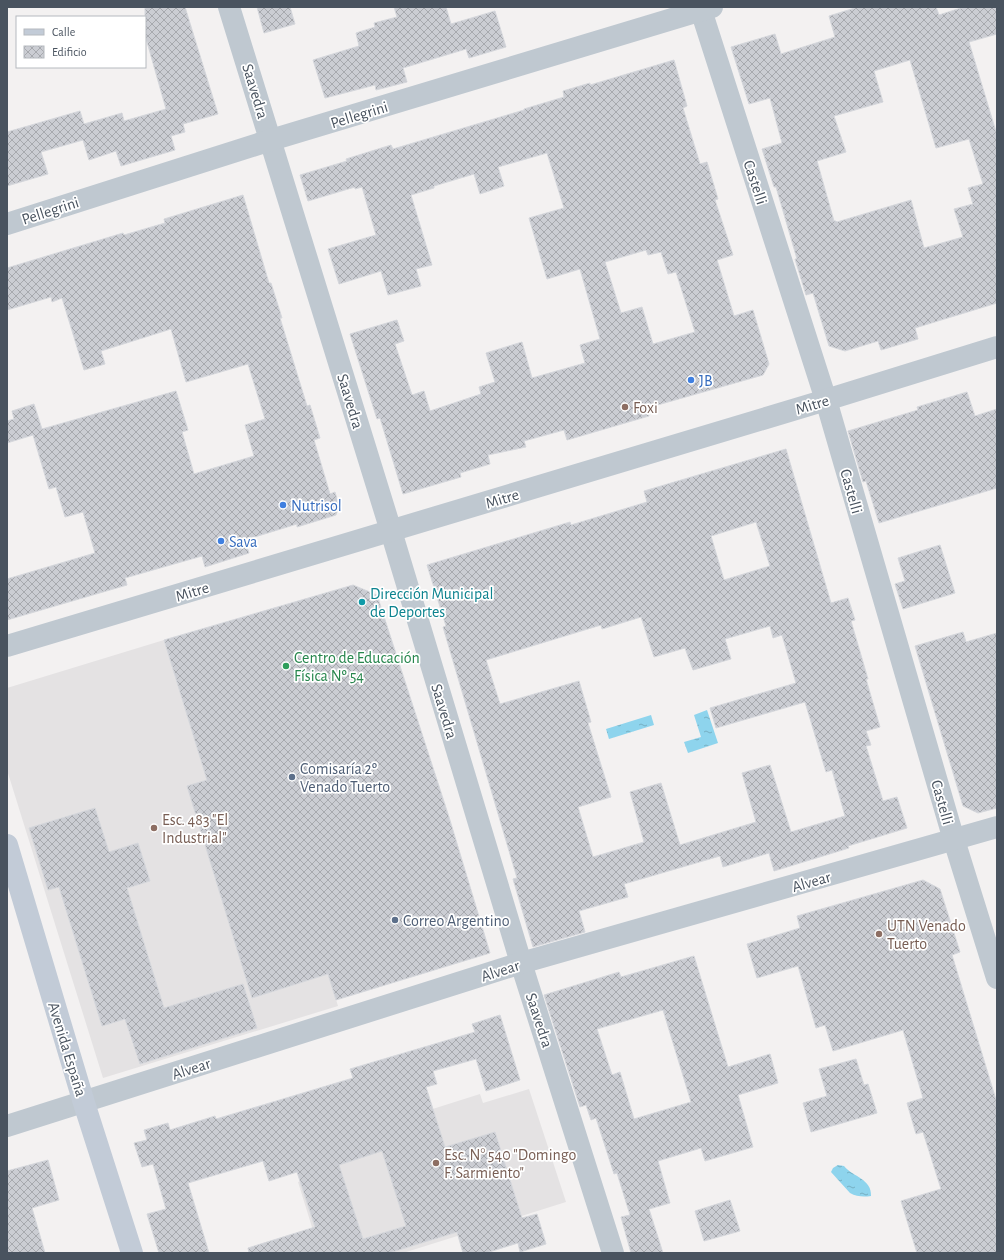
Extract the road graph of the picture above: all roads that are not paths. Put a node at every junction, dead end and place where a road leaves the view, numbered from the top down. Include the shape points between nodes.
1 (230, 7) edge
2 (705, 8) edge
3 (271, 140) junction
4 (7, 224) edge
5 (997, 347) edge
6 (826, 400) junction
7 (391, 531) junction
8 (7, 646) edge
9 (997, 827) edge
10 (954, 840) junction
11 (7, 845) edge
12 (521, 963) junction
13 (997, 978) edge
14 (84, 1102) junction
15 (7, 1126) edge
16 (132, 1253) edge
17 (613, 1253) edge

1 - 3 street, Saavedra
2 - 3 street, Pellegrini
2 - 6 street, Castelli
3 - 4 street, Pellegrini
3 - 7 street, Saavedra
5 - 6 street, Mitre
6 - 7 street, Mitre
6 - 10 street, Castelli
7 - 8 street, Mitre
7 - 12 street, Saavedra
9 - 10 street, Alvear
10 - 12 street, Alvear
10 - 13 street, Castelli
11 - 14 main road, Avenida España
12 - 14 street, Alvear
12 - 17 street, Saavedra
14 - 15 street, Alvear
14 - 16 main road, Avenida España

